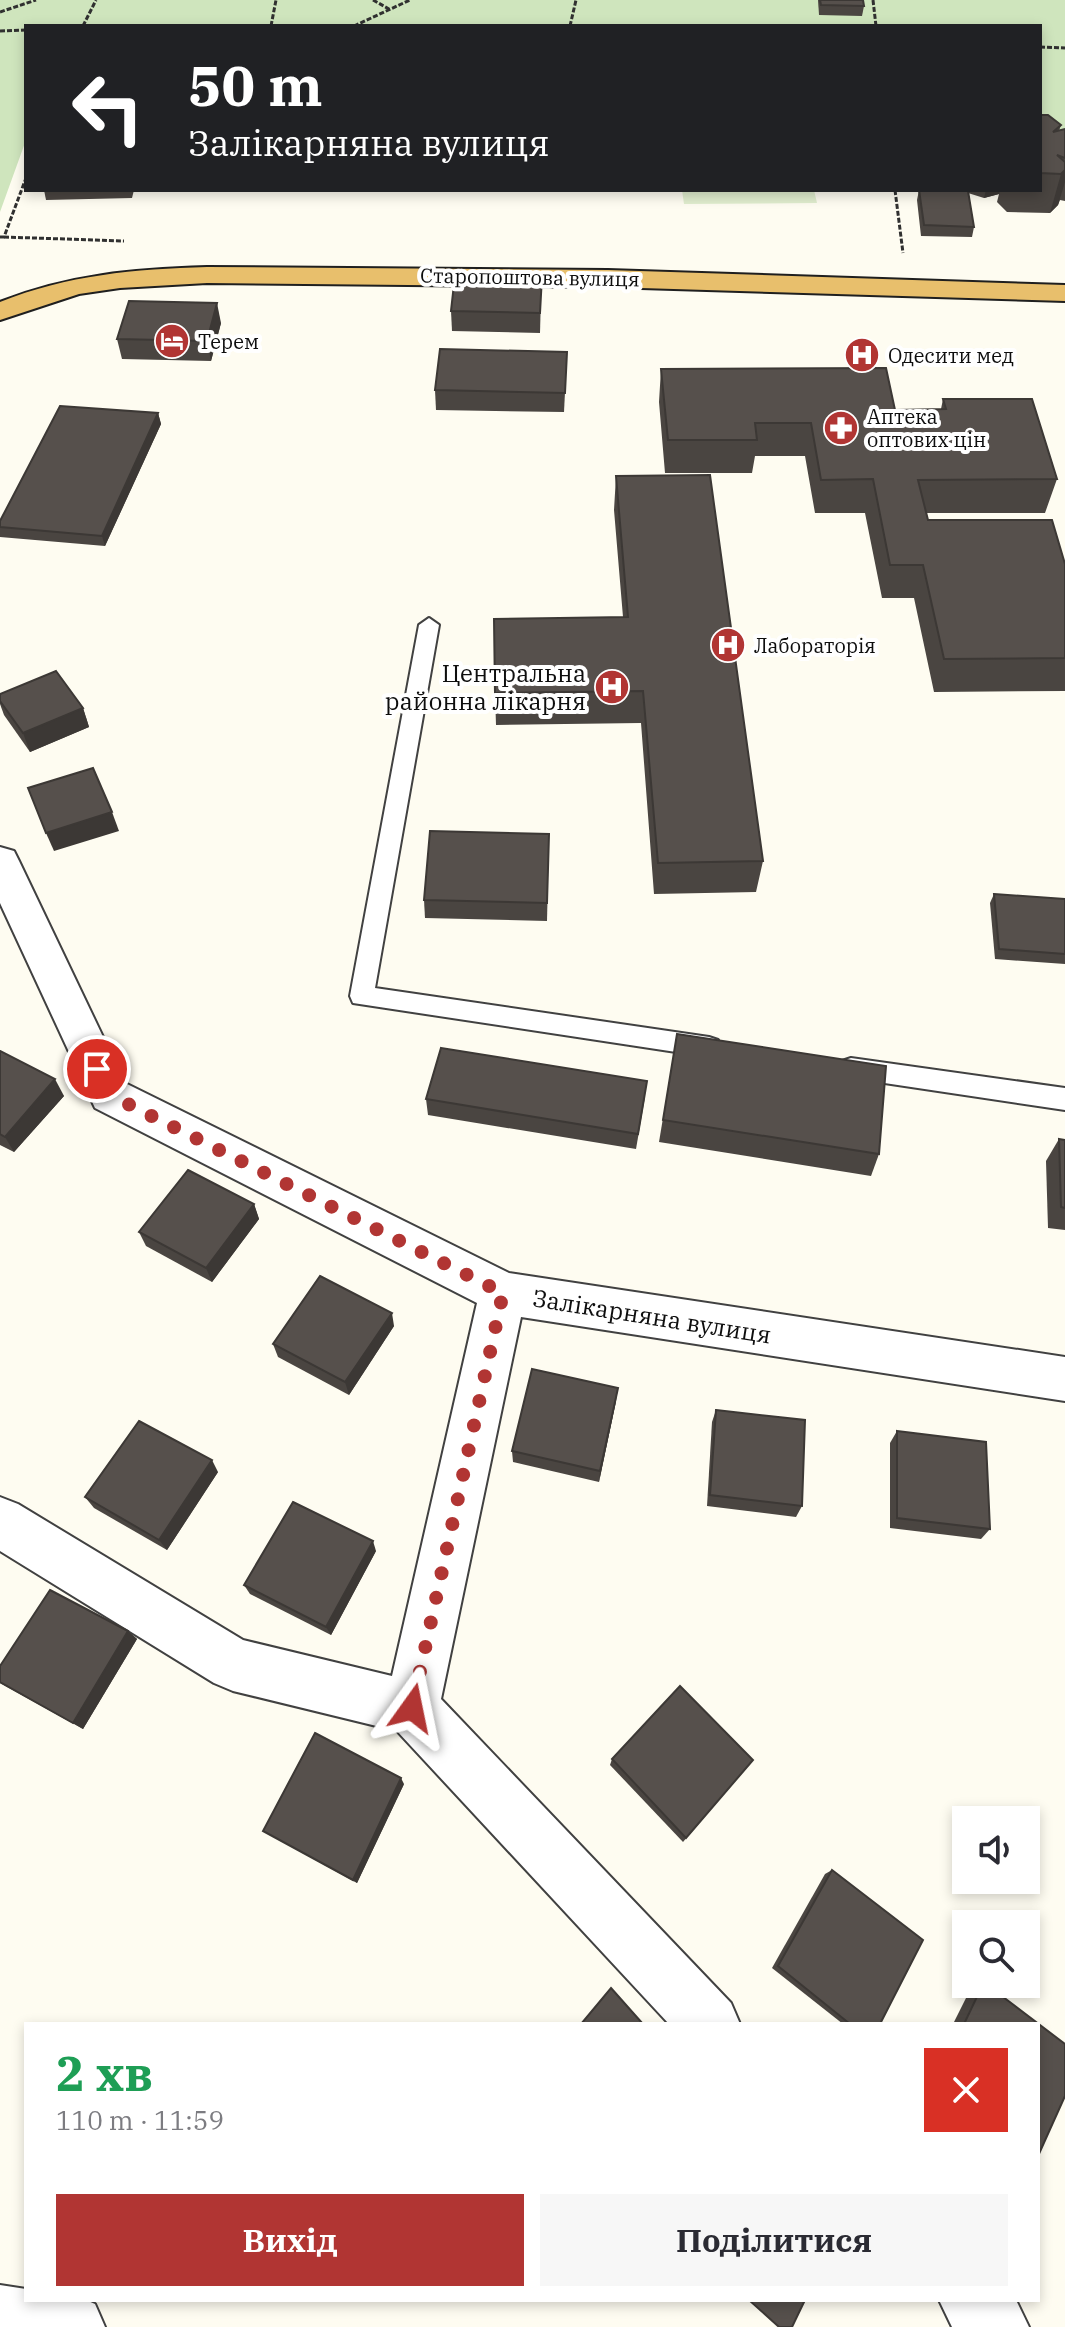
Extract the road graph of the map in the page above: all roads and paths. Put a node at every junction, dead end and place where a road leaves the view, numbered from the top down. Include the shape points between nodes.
1 (36, 0) edge
2 (96, 0) edge
3 (276, 0) edge
4 (373, 0) edge
5 (410, 0) edge
6 (576, 0) edge
7 (873, 0) edge
8 (390, 9) junction
9 (0, 12) edge
10 (84, 24) edge
11 (271, 24) edge
12 (358, 24) edge
13 (570, 24) edge
14 (876, 24) edge
15 (24, 30) edge
16 (0, 31) edge
17 (1042, 47) edge
18 (1065, 48) edge
19 (24, 183) edge
20 (895, 192) edge
21 (0, 237) edge
22 (904, 265) dead end
23 (1065, 293) edge
24 (0, 312) edge
25 (429, 625) dead end
26 (0, 861) edge
27 (737, 1051) edge
28 (831, 1065) edge
29 (1065, 1099) edge
30 (503, 1293) junction
31 (1065, 1379) edge
32 (0, 1522) edge
33 (412, 1708) junction
34 (708, 2022) edge
35 (973, 2302) edge
36 (0, 2318) edge
37 (72, 2327) edge
38 (996, 2327) edge

1 - 9 path
2 - 10 path
3 - 11 path
4 - 8 path
5 - 8 path
6 - 13 path
7 - 14 path
8 - 12 path
15 - 16 path
17 - 18 path
19 - 21 path
20 - 22 path
23 - 24 highway, Старопоштова вулиця via 506,274 139,276 26,299
25 - 27 lane via 362,996
26 - 30 street, Залікарняна вулиця via 110,1095
28 - 29 lane
30 - 31 street, Залікарняна вулиця
30 - 33 street
32 - 33 street via 233,1664
33 - 34 street
35 - 38 street
36 - 37 street

